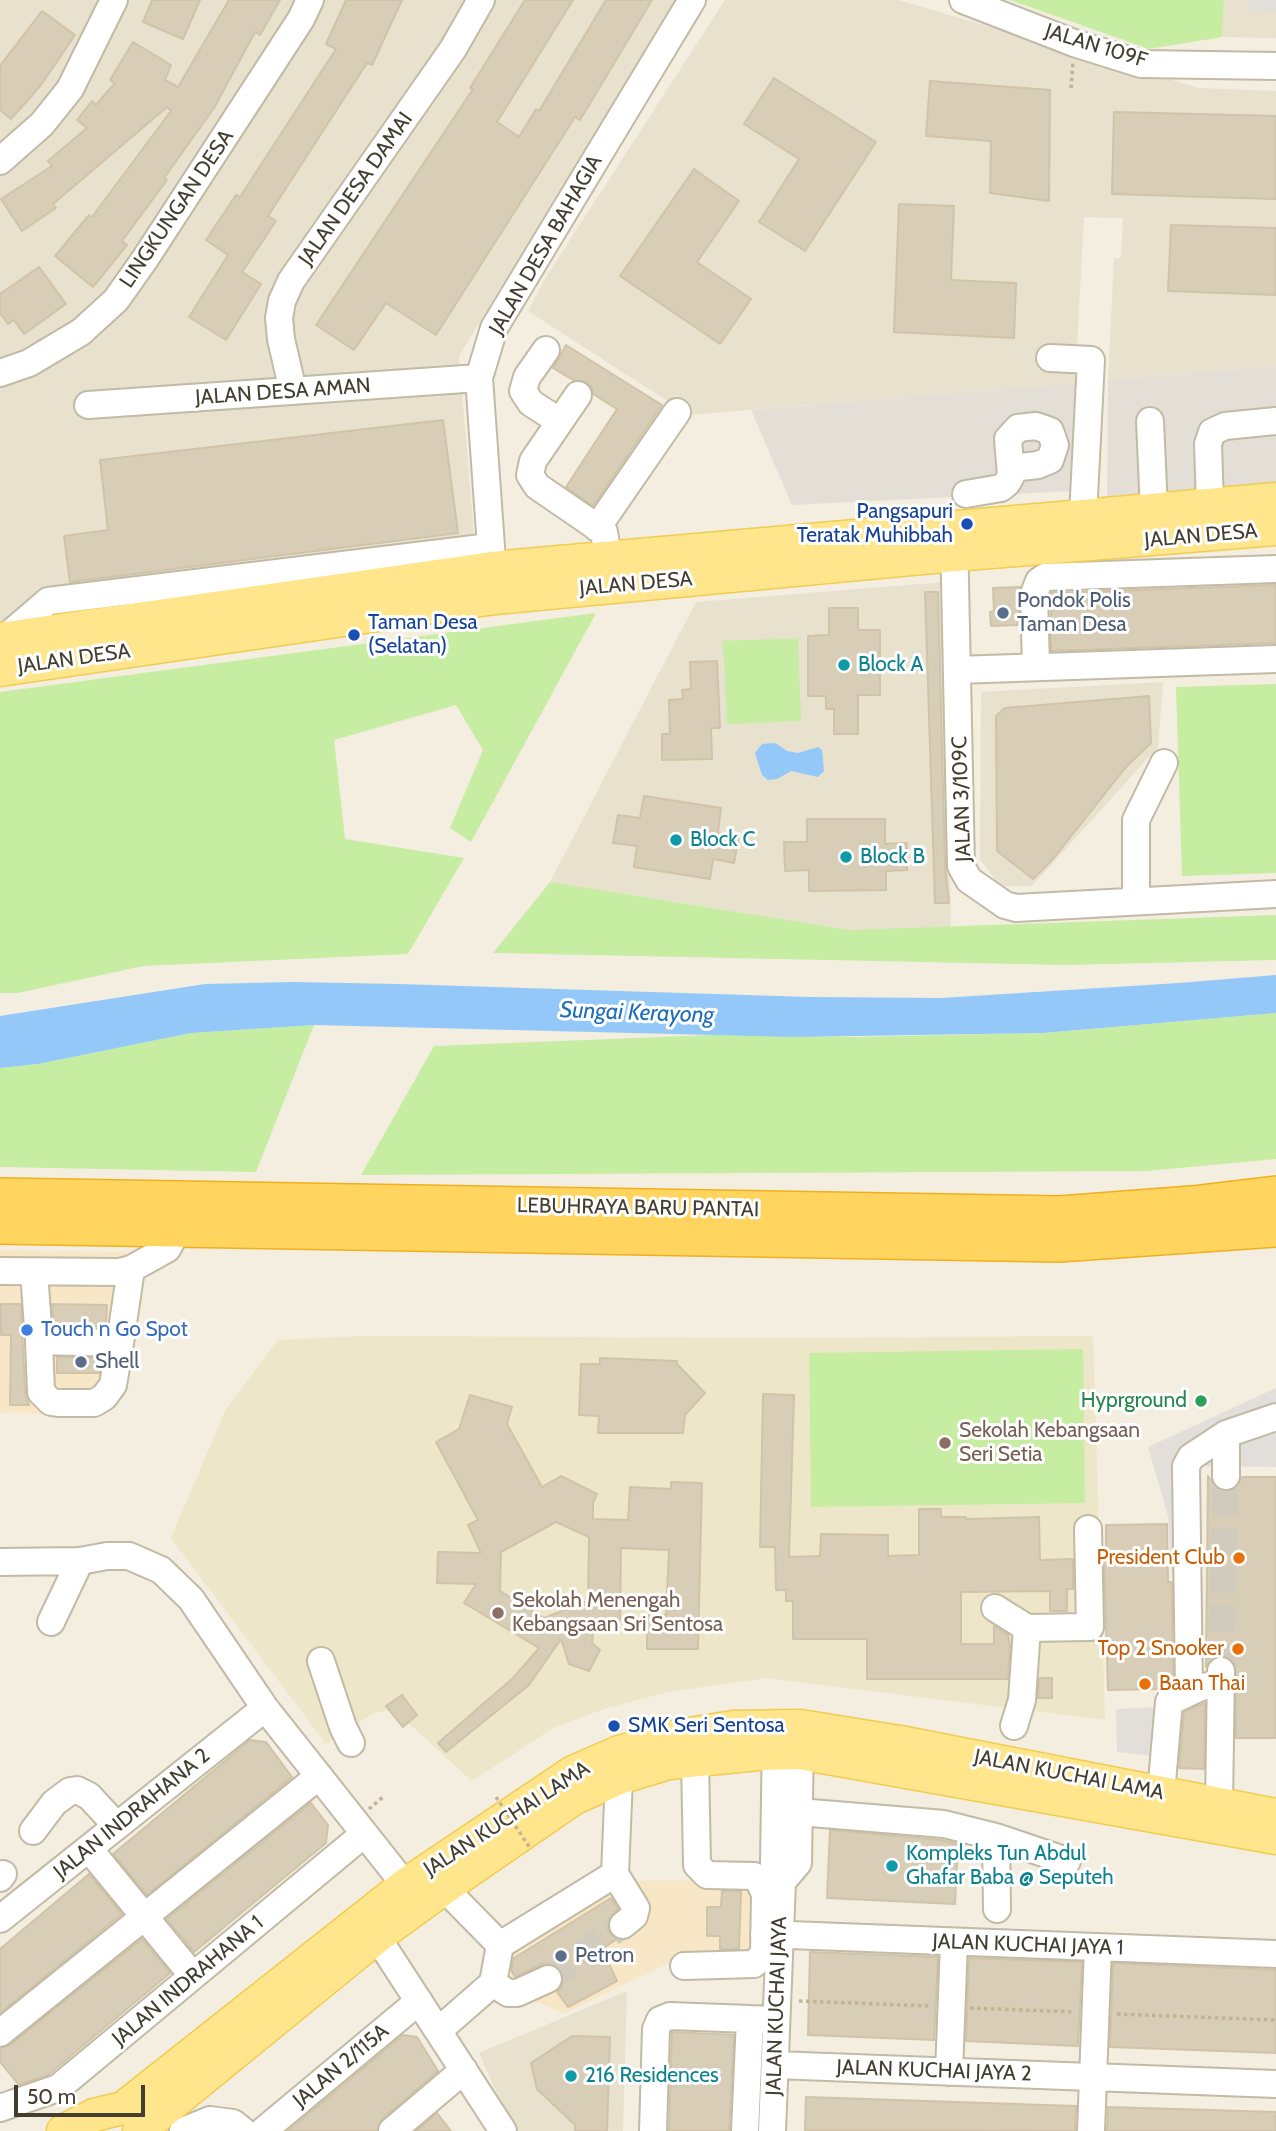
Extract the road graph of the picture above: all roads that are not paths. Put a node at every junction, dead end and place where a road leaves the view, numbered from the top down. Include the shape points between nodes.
1 (114, 0) edge
2 (310, 0) edge
3 (481, 0) edge
4 (692, 0) edge
5 (963, 0) edge
6 (1276, 66) edge
7 (0, 161) edge
8 (546, 350) dead end
9 (1049, 358) dead end
10 (0, 373) edge
11 (479, 378) junction
12 (293, 391) junction
13 (578, 395) dead end
14 (88, 405) dead end
15 (677, 412) dead end
16 (559, 421) junction
17 (1150, 421) dead end
18 (1276, 421) edge
19 (1011, 468) dead end
20 (966, 494) dead end
21 (1276, 499) edge
22 (1210, 504) junction
23 (1154, 510) junction
24 (1083, 516) junction
25 (597, 528) junction
26 (1276, 529) edge
27 (954, 542) junction
28 (608, 557) junction
29 (1276, 569) edge
30 (492, 571) junction
31 (2, 639) edge
32 (1276, 659) edge
33 (1037, 666) junction
34 (0, 670) edge
35 (957, 670) junction
36 (1164, 763) dead end
37 (1276, 894) edge
38 (1136, 900) junction
39 (1276, 1195) edge
40 (0, 1197) edge
41 (0, 1225) edge
42 (179, 1228) junction
43 (1276, 1228) edge
44 (131, 1269) junction
45 (0, 1271) edge
46 (34, 1272) junction
47 (39, 1341) junction
48 (120, 1343) junction
49 (1276, 1417) edge
50 (1226, 1434) junction
51 (1226, 1476) tunnel mouth
52 (1087, 1529) dead end
53 (80, 1561) junction
54 (0, 1562) edge
55 (995, 1608) dead end
56 (51, 1622) dead end
57 (1027, 1628) junction
58 (321, 1661) dead end
59 (1189, 1692) junction
60 (265, 1708) junction
61 (1014, 1726) dead end
62 (788, 1740) junction
63 (351, 1743) dead end
64 (695, 1759) junction
65 (319, 1776) junction
66 (619, 1777) junction
67 (1161, 1793) junction
68 (1219, 1805) junction
69 (799, 1812) junction
70 (1276, 1815) edge
71 (365, 1823) junction
72 (116, 1825) junction
73 (33, 1832) dead end
74 (996, 1837) junction
75 (1276, 1838) edge
76 (89, 1849) junction
77 (1067, 1861) dead end
78 (615, 1874) junction
79 (782, 1882) junction
80 (423, 1893) junction
81 (3, 1896) edge
82 (997, 1909) dead end
83 (145, 1917) junction
84 (623, 1925) tunnel mouth
85 (772, 1934) junction
86 (377, 1937) junction
87 (954, 1942) junction
88 (500, 1945) junction
89 (1098, 1947) junction
90 (1276, 1954) edge
91 (684, 1966) dead end
92 (193, 1976) junction
93 (548, 1979) tunnel mouth
94 (493, 1983) junction
95 (419, 2001) junction
96 (777, 2010) junction
97 (750, 2019) junction
98 (438, 2031) junction
99 (0, 2033) edge
100 (775, 2065) junction
101 (464, 2070) junction
102 (950, 2072) junction
103 (1093, 2077) junction
104 (1276, 2084) edge
105 (5, 2098) edge
106 (179, 2122) edge
107 (122, 2123) edge
108 (502, 2130) edge
109 (63, 2131) edge
110 (243, 2131) edge
111 (263, 2131) edge
112 (391, 2131) edge
113 (653, 2131) edge
114 (745, 2131) edge
115 (772, 2131) edge
116 (1091, 2131) edge

1 - 7 street via 70,89 42,124
2 - 10 street, LINGKUNGAN DESA via 302,19 116,300 81,332 29,363
3 - 12 street, JALAN DESA DAMAI via 453,50 291,281 279,318
4 - 11 street, JALAN DESA BAHAGIA via 494,328
5 - 6 street, JALAN 109F via 1141,64
8 - 16 street via 523,391 531,403
9 - 24 street via 1091,360
11 - 12 street, JALAN DESA AMAN
11 - 30 street, JALAN DESA BAHAGIA
12 - 14 street, JALAN DESA AMAN
13 - 16 street
15 - 25 street
16 - 25 street via 533,461 532,481
17 - 23 street
18 - 22 street via 1225,426 1212,432 1208,444
19 - 20 street via 1011,476 1001,488
21 - 22 main road, JALAN DESA
22 - 23 main road, JALAN DESA
23 - 24 main road, JALAN DESA
24 - 27 main road, JALAN DESA
25 - 28 street via 604,532
26 - 27 main road, JALAN DESA
27 - 28 main road, JALAN DESA
27 - 30 main road, JALAN DESA
27 - 35 street, JALAN 3/109C
28 - 30 main road, JALAN DESA
29 - 33 street via 1045,577 1034,594
30 - 31 main road, JALAN DESA
30 - 34 main road, JALAN DESA
32 - 33 street
33 - 35 street
35 - 38 street, JALAN 3/109C via 961,866 969,880 1016,908
36 - 38 street via 1136,820
37 - 38 street, JALAN 3/109C
39 - 40 highway, LEBUHRAYA BARU PANTAI via 1060,1215
41 - 42 highway, LEBUHRAYA BARU PANTAI
42 - 43 highway, LEBUHRAYA BARU PANTAI via 1059,1243
42 - 44 street via 167,1249
44 - 46 street
44 - 48 street
45 - 46 street
46 - 47 street
47 - 48 street
47 - 48 street via 41,1392 58,1403 94,1403 104,1397 113,1385
49 - 50 street
50 - 51 street
50 - 59 street via 1191,1457 1186,1466
52 - 57 street via 1090,1627
53 - 54 street
53 - 56 street
53 - 60 street via 129,1556 160,1570 191,1599
55 - 57 street
57 - 61 street via 1022,1700
58 - 63 street
59 - 67 street via 1169,1702
59 - 68 street via 1221,1678
60 - 65 street
60 - 72 street, JALAN INDRAHANA 2
62 - 64 main road, JALAN KUCHAI LAMA
62 - 67 main road, JALAN KUCHAI LAMA via 900,1742
62 - 69 street, JALAN KUCHAI JAYA
62 - 75 main road, JALAN KUCHAI LAMA
62 - 79 street, JALAN KUCHAI JAYA via 774,1862 774,1873
62 - 80 main road, JALAN KUCHAI LAMA via 733,1727 619,1752 573,1772
64 - 66 main road, JALAN KUCHAI LAMA
64 - 85 street via 697,1865 707,1875 754,1876 765,1894
65 - 71 street
65 - 83 street
66 - 78 street
66 - 80 main road, JALAN KUCHAI LAMA via 573,1799
67 - 68 main road, JALAN KUCHAI LAMA
68 - 70 main road, JALAN KUCHAI LAMA
69 - 74 street via 944,1824
69 - 79 street, JALAN KUCHAI JAYA via 797,1863
71 - 80 street
71 - 92 street, JALAN INDRAHANA 1
72 - 73 street via 89,1796 77,1790 54,1803
72 - 76 street, JALAN INDRAHANA 2
74 - 77 street
74 - 82 street
76 - 81 street, JALAN INDRAHANA 2
76 - 83 street
78 - 84 street via 636,1908
78 - 88 street
79 - 85 street, JALAN KUCHAI JAYA
80 - 86 main road, JALAN KUCHAI LAMA
80 - 88 street
80 - 107 main road, JALAN KUCHAI LAMA
83 - 92 street
83 - 99 street
85 - 87 street, JALAN KUCHAI JAYA 1
85 - 91 street via 754,1964
85 - 96 street, JALAN KUCHAI JAYA
86 - 95 street
86 - 106 main road, JALAN KUCHAI LAMA
87 - 89 street, JALAN KUCHAI JAYA 1
87 - 102 street
88 - 94 street
89 - 90 street, JALAN KUCHAI JAYA 1
89 - 103 street
92 - 105 street, JALAN INDRAHANA 1 via 58,2088
93 - 94 street via 517,1993
94 - 98 street
95 - 98 street
95 - 111 street, JALAN 2/115A
96 - 97 street
96 - 100 street, JALAN KUCHAI JAYA
97 - 113 street via 670,2016 660,2020
97 - 114 street, JALAN KUCHAI JAYA
98 - 101 street
100 - 102 street, JALAN KUCHAI JAYA 2
100 - 115 street, JALAN KUCHAI JAYA
101 - 108 street
101 - 112 street
102 - 103 street, JALAN KUCHAI JAYA 2
103 - 104 street, JALAN KUCHAI JAYA 2
103 - 116 street
106 - 107 main road, JALAN KUCHAI LAMA
106 - 110 street via 219,2120
107 - 109 main road, JALAN KUCHAI LAMA via 94,2115

